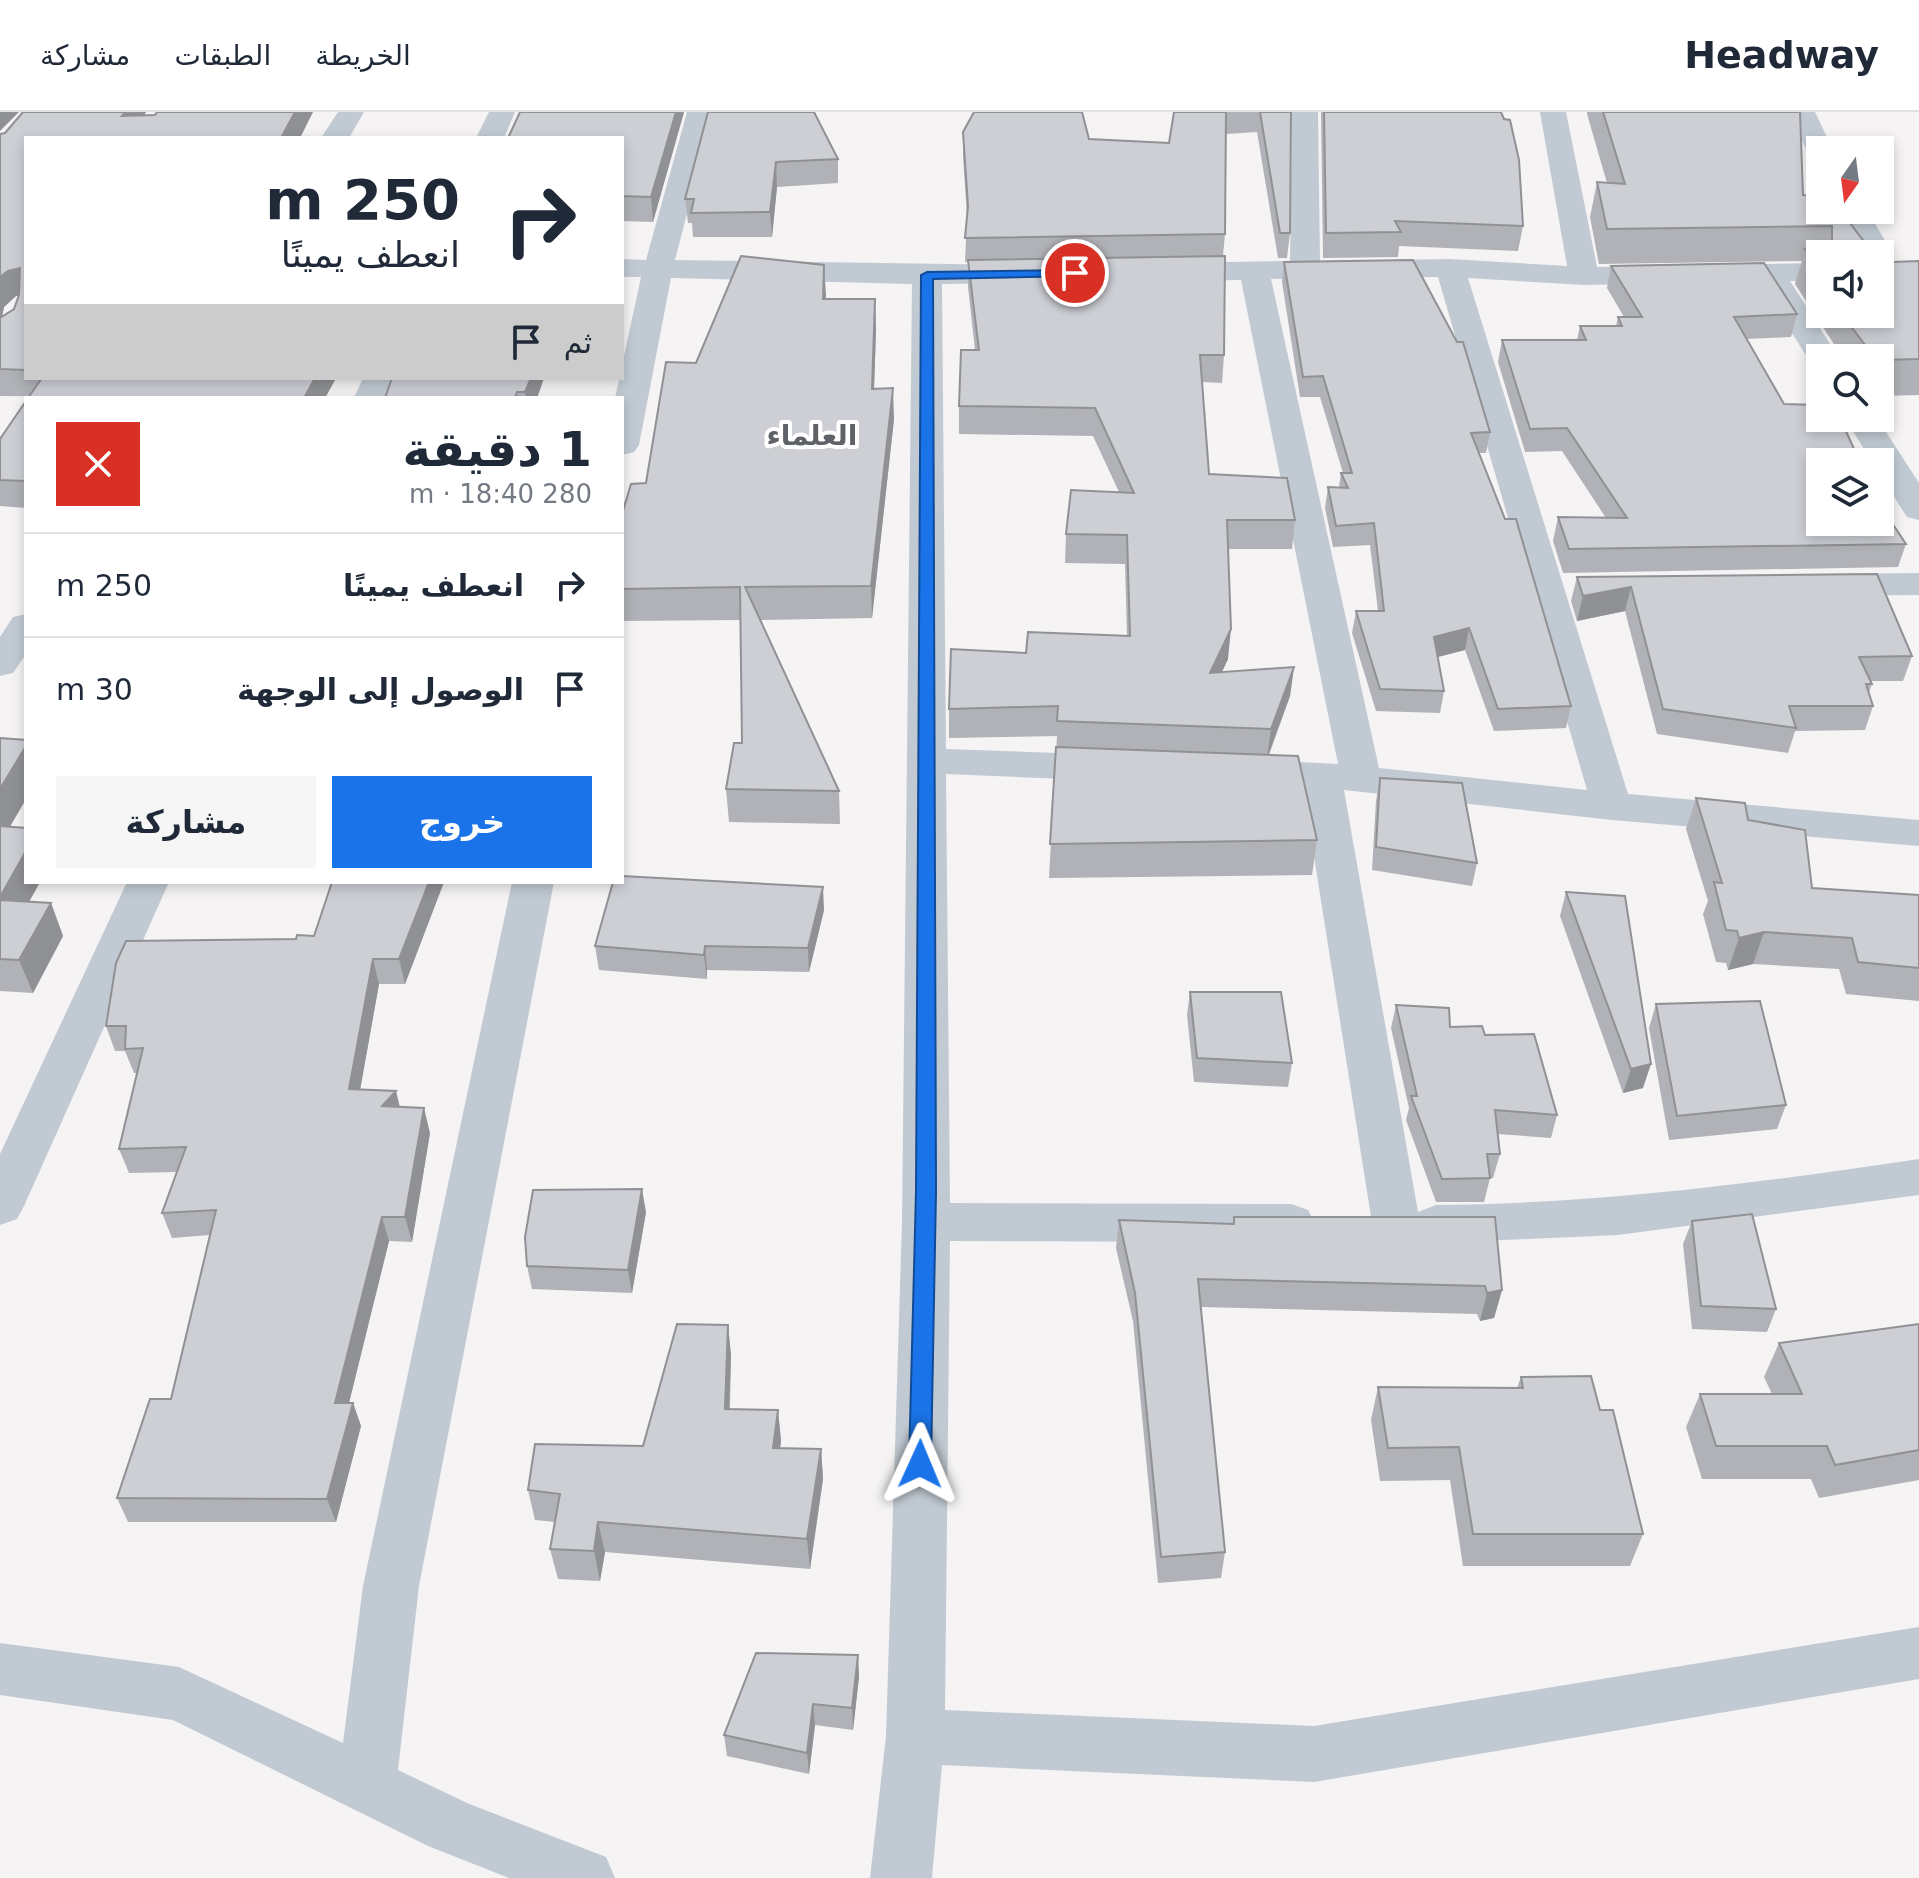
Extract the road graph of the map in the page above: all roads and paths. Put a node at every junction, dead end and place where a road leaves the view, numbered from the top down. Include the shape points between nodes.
1 (351, 112) edge
2 (502, 112) edge
3 (700, 112) edge
4 (1305, 112) edge
5 (1553, 112) edge
6 (1802, 112) edge
7 (336, 136) edge
8 (491, 136) edge
9 (1813, 136) edge
10 (624, 268) edge
11 (1450, 268) junction
12 (658, 269) junction
13 (1305, 270) junction
14 (1254, 271) junction
15 (1145, 273) edge
16 (1806, 273) edge
17 (1051, 274) edge
18 (927, 275) junction
19 (1771, 275) junction
20 (1584, 276) junction
21 (1814, 344) edge
22 (1870, 432) edge
23 (624, 435) edge
24 (1919, 510) edge
25 (1919, 584) edge
26 (1795, 585) edge
27 (24, 628) edge
28 (0, 665) edge
29 (927, 761) junction
30 (1148, 769) edge
31 (1211, 771) edge
32 (1341, 778) junction
33 (1612, 807) junction
34 (1919, 833) edge
35 (147, 884) edge
36 (533, 884) edge
37 (1919, 1177) edge
38 (0, 1206) edge
39 (926, 1222) junction
40 (1396, 1223) junction
41 (1919, 1653) edge
42 (0, 1669) edge
43 (915, 1736) junction
44 (367, 1785) junction
45 (584, 1878) edge
46 (901, 1878) edge

1 - 7 street
2 - 8 street
3 - 12 street
4 - 13 street
5 - 20 street
6 - 9 street
10 - 12 street
11 - 13 street
11 - 20 street
11 - 33 street via 1562,587
12 - 18 street
12 - 23 street
13 - 14 street
14 - 15 street
14 - 32 street
16 - 19 street
17 - 18 street
18 - 29 street
19 - 20 street
19 - 21 street
22 - 24 street
25 - 26 street
27 - 28 street
29 - 30 street
29 - 39 street
31 - 32 street
32 - 33 street
32 - 40 street
33 - 34 street
35 - 38 street
36 - 44 street via 391,1586
37 - 40 street via 1716,1209 1480,1224
39 - 40 street
39 - 43 street
41 - 43 street via 1314,1754
42 - 44 street via 179,1694
43 - 46 street
44 - 45 street via 449,1825

